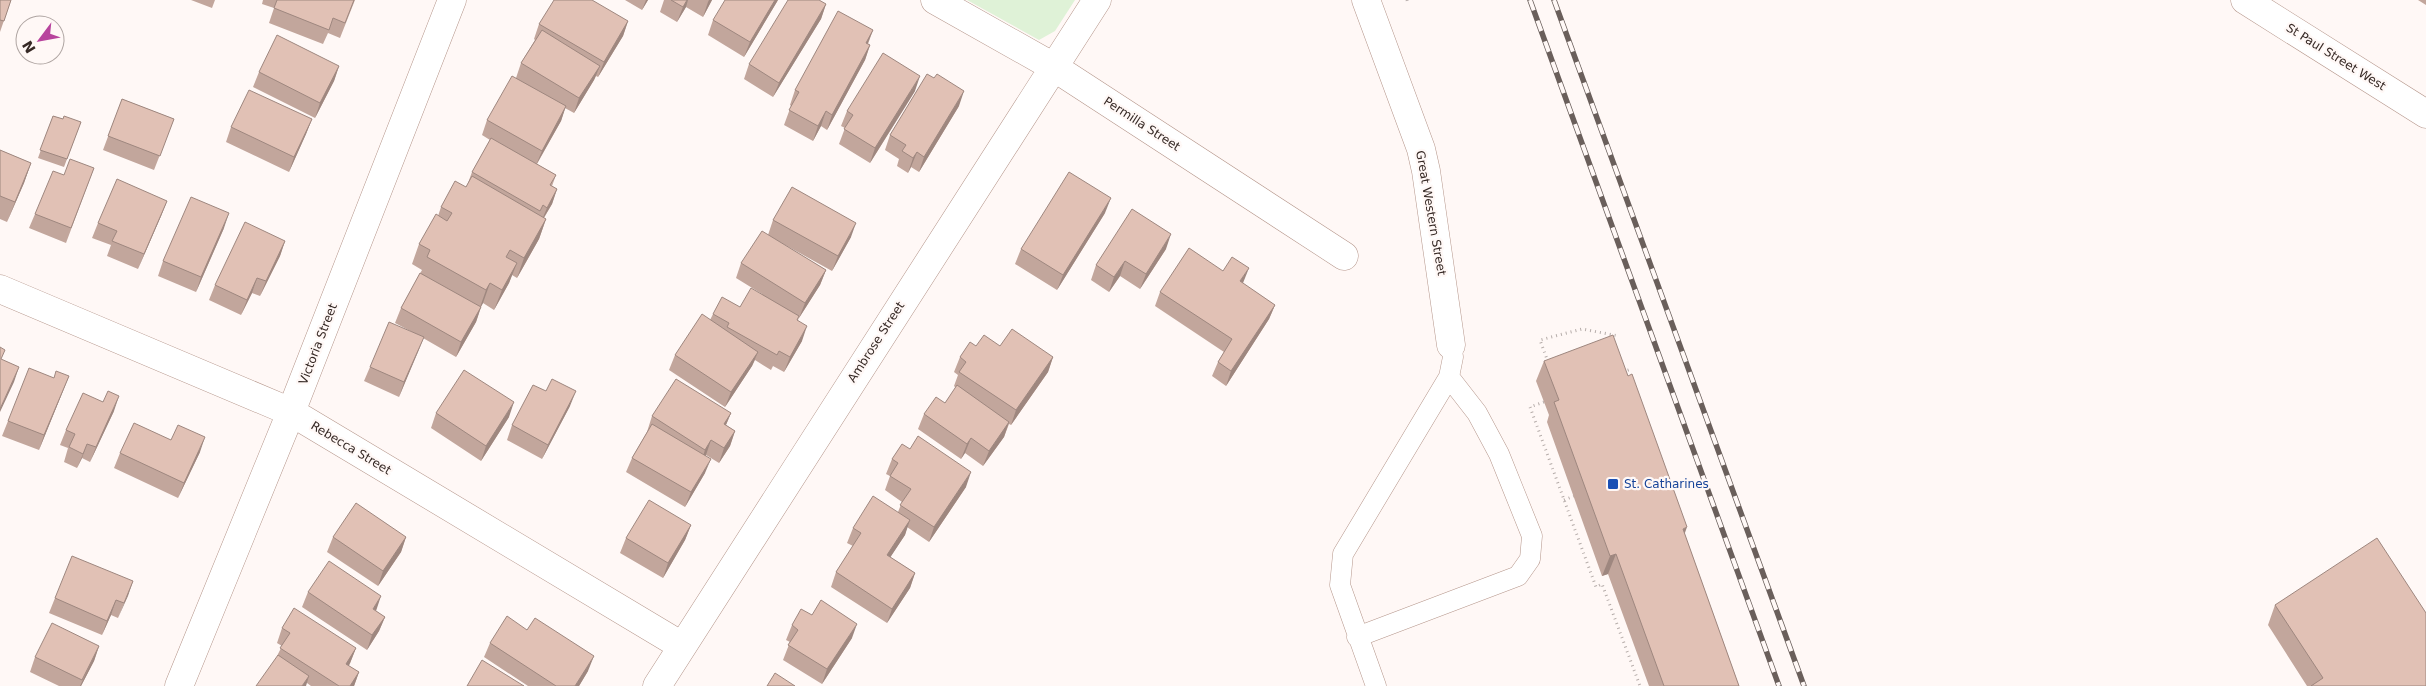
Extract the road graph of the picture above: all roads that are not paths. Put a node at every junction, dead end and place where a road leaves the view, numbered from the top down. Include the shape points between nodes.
1 (452, 0) edge
2 (935, 0) edge
3 (1096, 0) edge
4 (1366, 0) edge
5 (2246, 0) edge
6 (1052, 66) junction
7 (2426, 114) edge
8 (1344, 256) dead end
9 (0, 290) edge
10 (1451, 345) joint
11 (1449, 377) junction
12 (291, 412) junction
13 (1357, 637) junction
14 (682, 646) junction
15 (180, 686) edge
16 (658, 686) edge
17 (1376, 686) edge

1 - 12 street, Victoria Street
2 - 6 street, Permilla Street
3 - 6 street, Ambrose Street
4 - 10 street, Great Western Street via 1421,149
5 - 7 street, St Paul Street West
6 - 8 street, Permilla Street
6 - 14 street, Ambrose Street
9 - 12 street, Rebecca Street
10 - 11 lane via 1453,357
11 - 13 lane via 1343,554 1340,585
11 - 13 lane via 1477,413 1499,454 1532,536 1530,559 1518,576
12 - 14 street, Rebecca Street
12 - 15 street, Victoria Street
13 - 17 lane
14 - 16 street, Ambrose Street

